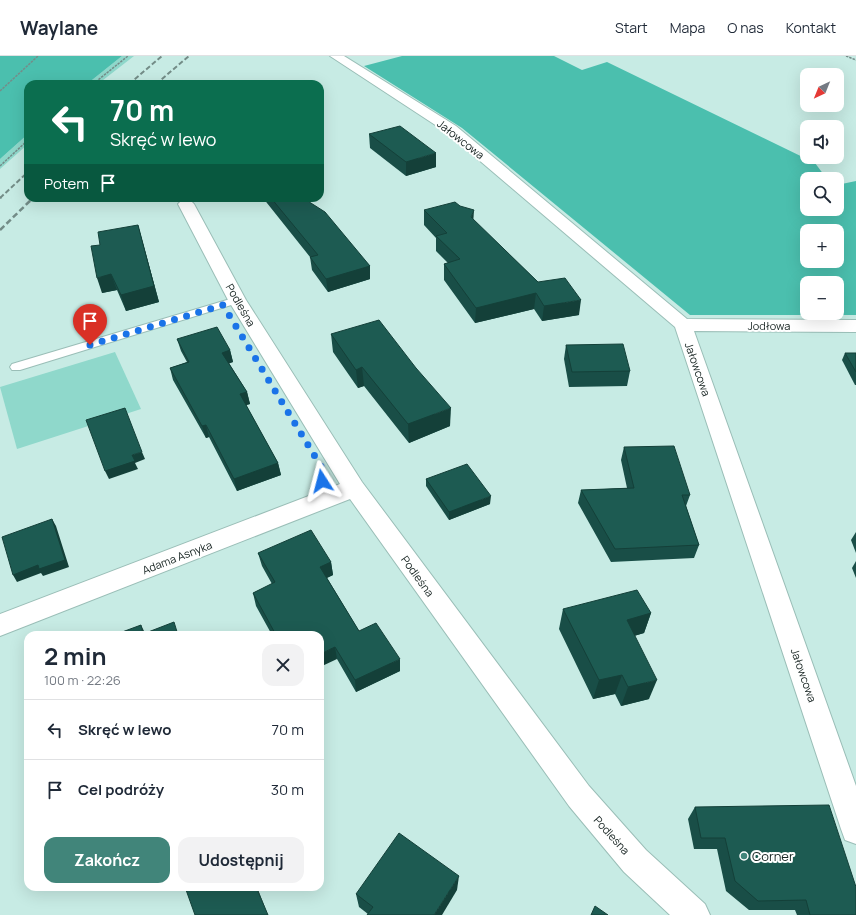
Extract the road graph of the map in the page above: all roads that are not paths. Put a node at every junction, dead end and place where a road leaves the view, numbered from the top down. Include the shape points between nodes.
1 (336, 56) edge
2 (186, 204) dead end
3 (237, 300) junction
4 (683, 325) junction
5 (856, 326) edge
6 (16, 367) dead end
7 (354, 488) junction
8 (0, 625) edge
9 (856, 829) edge
10 (694, 915) edge

1 - 4 street, Jałowcowa via 451,129
2 - 3 street, Podleśna
3 - 6 lane
3 - 7 street, Podleśna
4 - 5 street, Jodłowa
4 - 9 street, Jałowcowa
7 - 8 street, Adama Asnyka
7 - 10 street, Podleśna via 579,796 635,861

